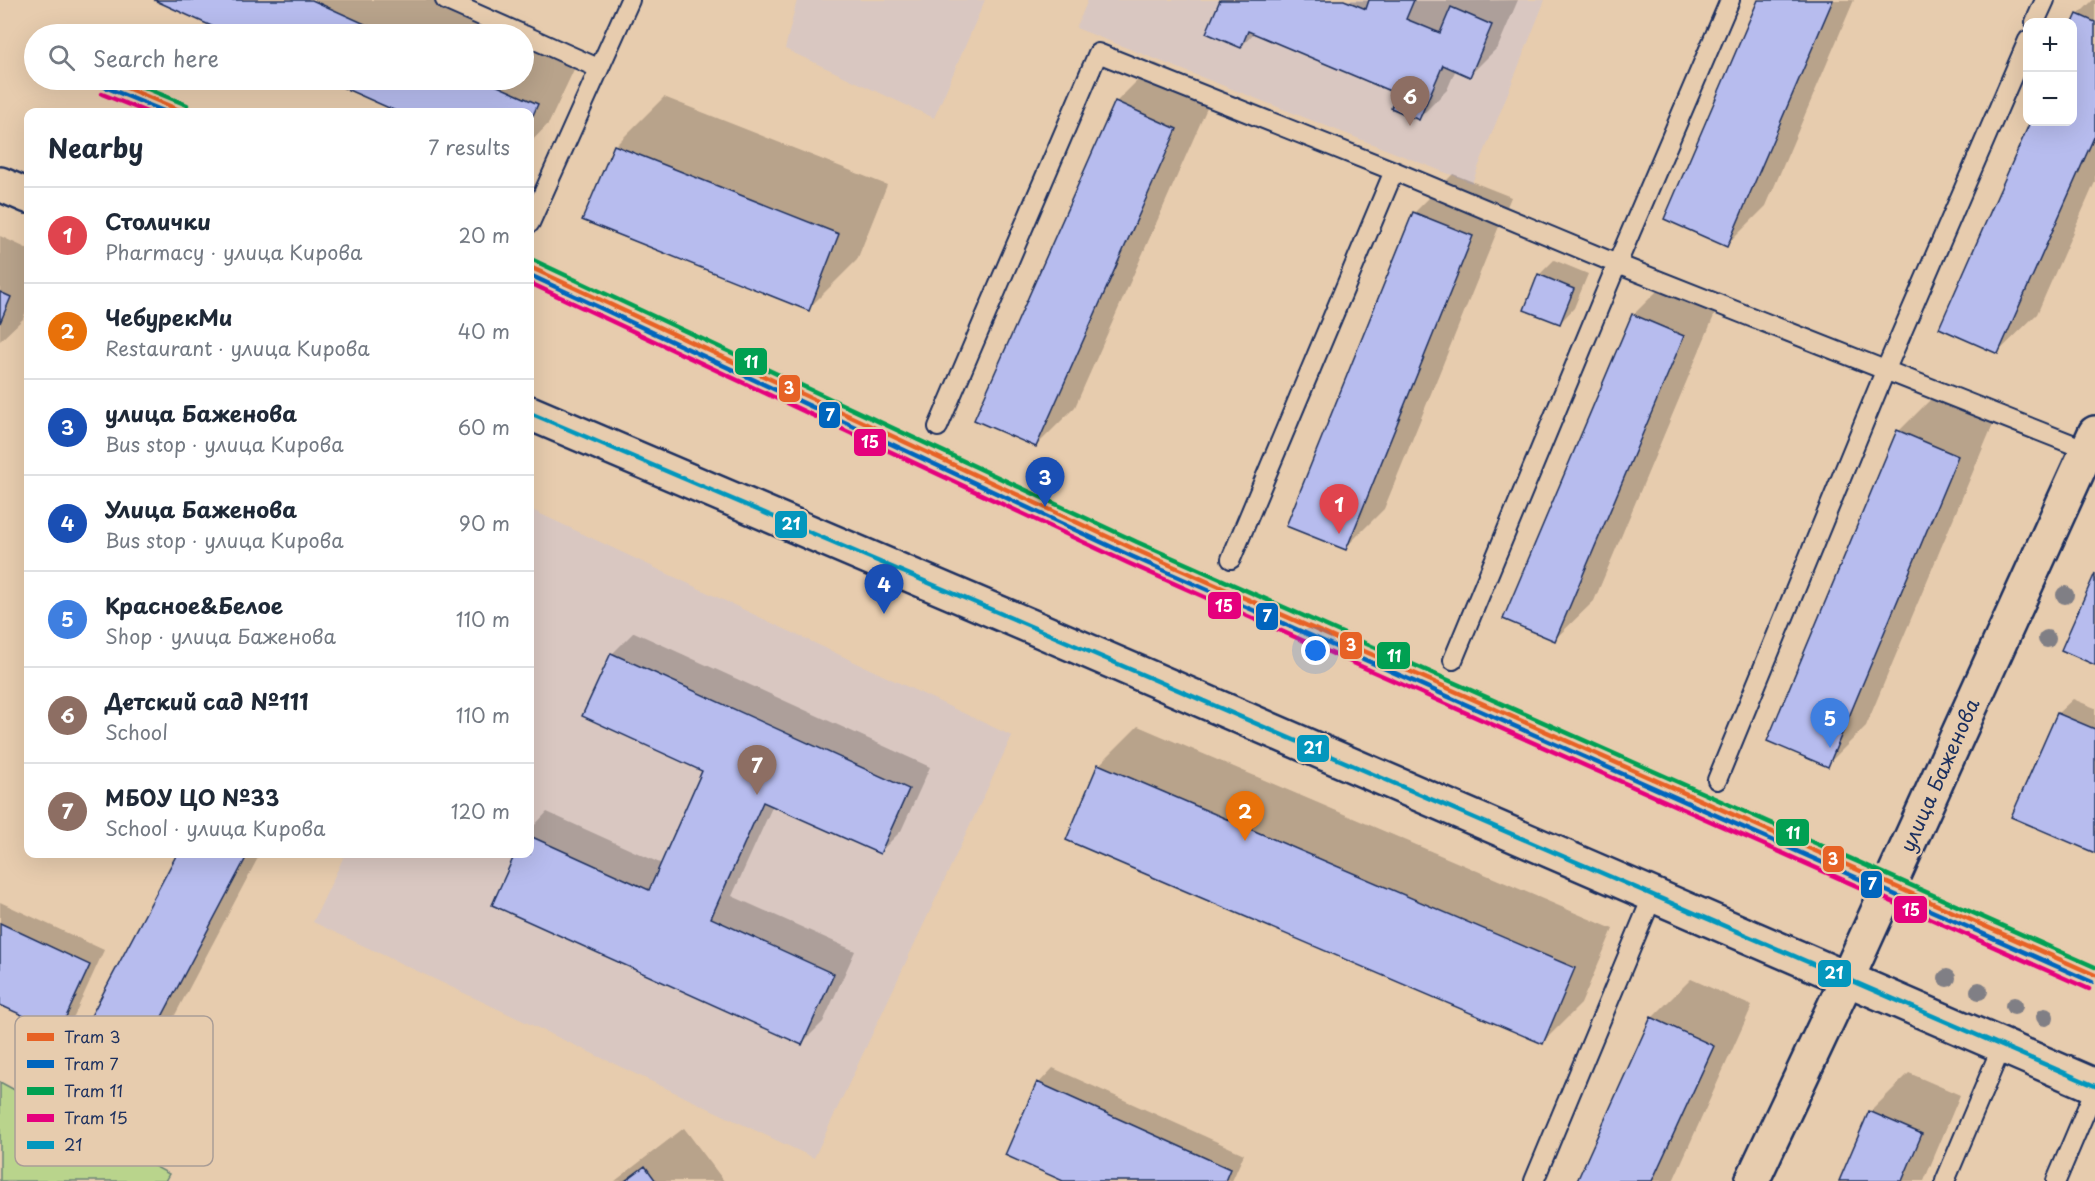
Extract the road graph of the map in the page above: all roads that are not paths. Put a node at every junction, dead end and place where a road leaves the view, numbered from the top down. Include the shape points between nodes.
1 (445, 0) edge
2 (630, 0) edge
3 (1730, 0) edge
4 (2045, 0) edge
5 (2037, 18) edge
6 (498, 24) edge
7 (534, 40) edge
8 (2023, 52) edge
9 (598, 68) junction
10 (1394, 171) junction
11 (0, 184) edge
12 (24, 194) edge
13 (534, 214) edge
14 (1617, 264) junction
15 (1886, 369) junction
16 (534, 415) edge
17 (938, 427) dead end
18 (2091, 442) edge
19 (1231, 559) dead end
20 (1453, 660) dead end
21 (1717, 780) dead end
22 (1653, 895) junction
23 (1847, 979) junction
24 (2002, 1046) junction
25 (2095, 1088) edge
26 (1534, 1181) edge
27 (1752, 1181) edge
28 (1945, 1181) edge
29 (2056, 1181) edge

1 - 6 lane
2 - 9 lane
3 - 14 lane
4 - 5 lane
7 - 9 lane
8 - 15 lane
9 - 13 lane
10 - 14 lane
10 - 17 lane via 1098,53
10 - 19 lane
11 - 12 street
14 - 15 lane
14 - 20 lane
15 - 18 lane
15 - 21 lane
16 - 22 street
18 - 23 street, улица Баженова
22 - 23 street
22 - 26 lane
23 - 24 street
23 - 27 street, улица Баженова
24 - 25 street
24 - 28 lane
25 - 29 lane

